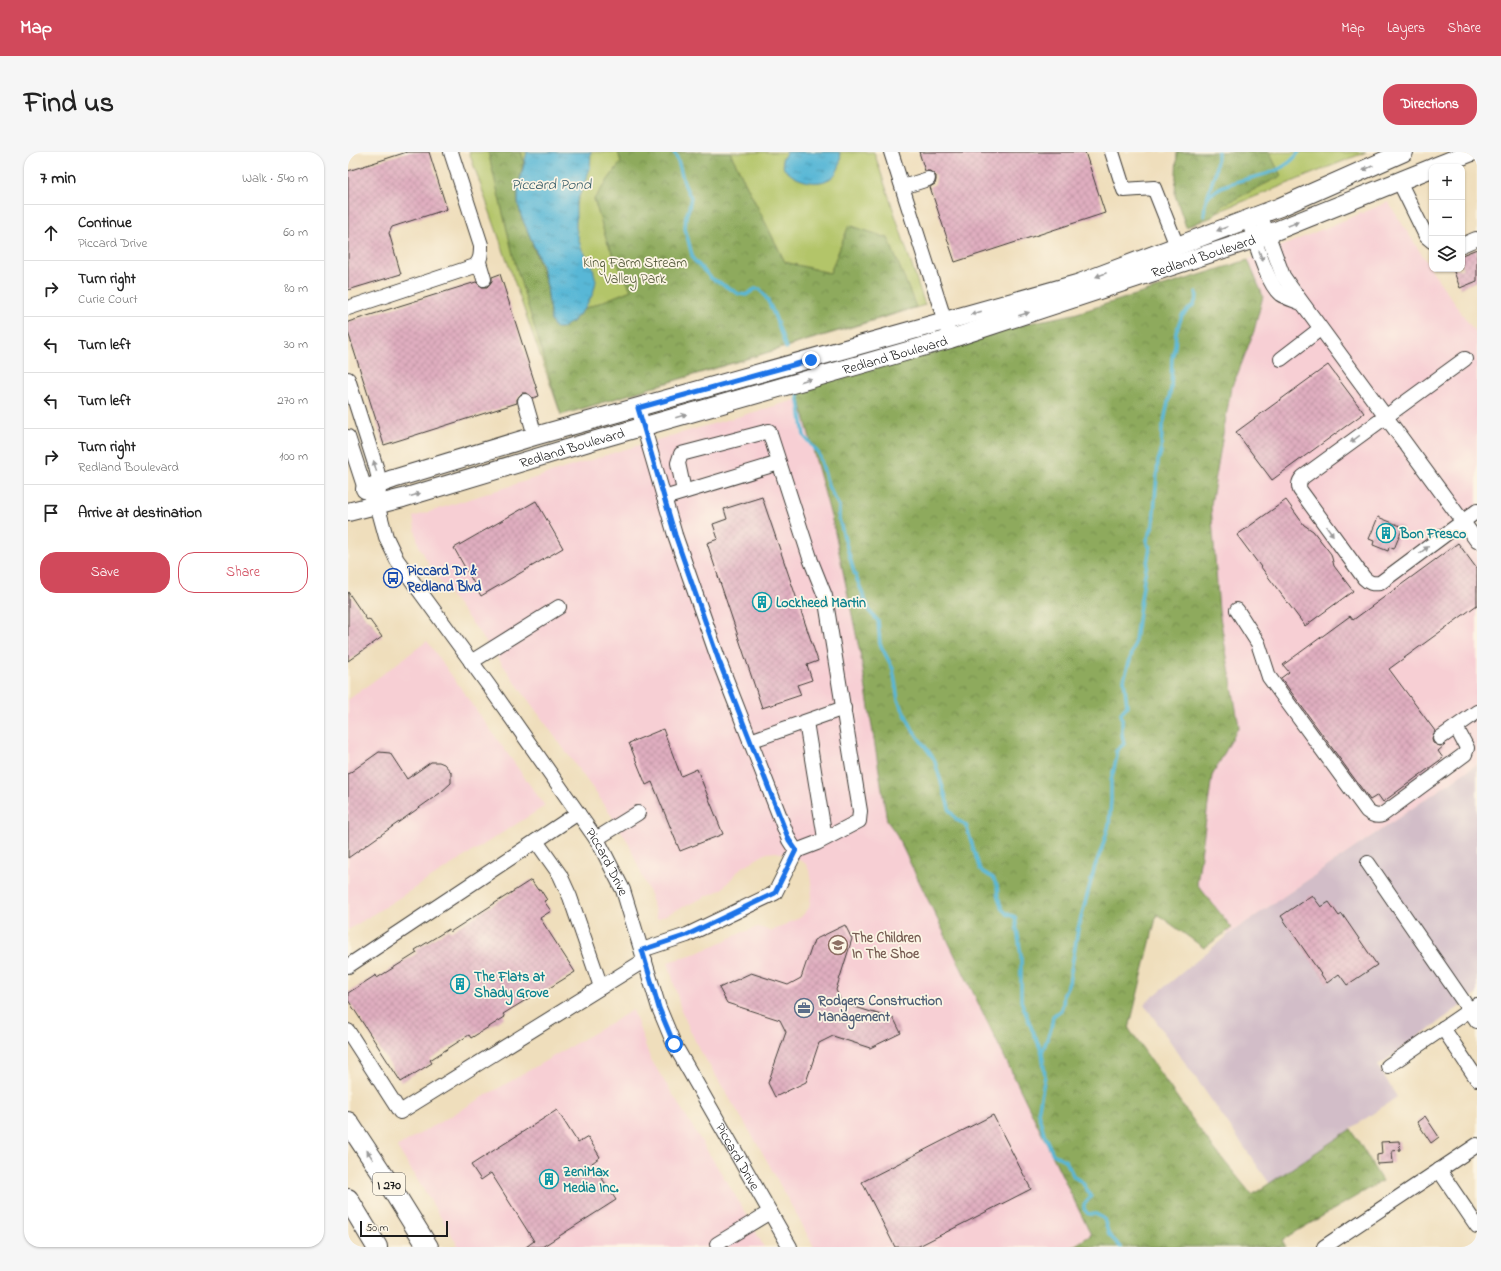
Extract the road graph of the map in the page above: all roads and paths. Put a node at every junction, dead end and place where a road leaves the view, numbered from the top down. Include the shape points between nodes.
1 (451, 152) edge
2 (891, 152) edge
3 (1112, 152) edge
4 (1404, 152) edge
5 (1473, 152) edge
6 (1477, 158) edge
7 (1441, 164) edge
8 (1429, 169) edge
9 (928, 180) dead end
10 (1399, 181) junction
11 (903, 188) junction
12 (1254, 217) junction
13 (1261, 237) junction
14 (1429, 238) edge
15 (1477, 240) edge
16 (1465, 244) edge
17 (1177, 246) junction
18 (479, 262) junction
19 (484, 279) dead end
20 (348, 308) edge
21 (945, 321) junction
22 (1320, 329) junction
23 (950, 339) junction
24 (1281, 359) dead end
25 (1465, 360) dead end
26 (348, 379) edge
27 (525, 401) dead end
28 (638, 408) junction
29 (1386, 416) junction
30 (643, 427) junction
31 (535, 436) junction
32 (348, 437) edge
33 (779, 463) junction
34 (372, 486) junction
35 (684, 492) junction
36 (664, 498) junction
37 (377, 504) junction
38 (1477, 511) edge
39 (348, 512) edge
40 (1462, 521) junction
41 (1477, 541) edge
42 (559, 607) dead end
43 (1237, 610) dead end
44 (471, 662) junction
45 (844, 708) junction
46 (1477, 712) edge
47 (806, 722) junction
48 (1456, 727) junction
49 (1440, 738) dead end
50 (750, 741) junction
51 (578, 813) junction
52 (638, 813) dead end
53 (825, 838) junction
54 (596, 839) junction
55 (536, 841) junction
56 (796, 850) junction
57 (1368, 863) dead end
58 (643, 955) junction
59 (348, 966) edge
60 (601, 987) junction
61 (1475, 1012) edge
62 (1443, 1028) junction
63 (348, 1031) edge
64 (1388, 1066) dead end
65 (1477, 1079) edge
66 (348, 1122) edge
67 (1477, 1145) edge
68 (1439, 1170) junction
69 (348, 1199) edge
70 (770, 1212) junction
71 (1477, 1226) edge
72 (717, 1244) dead end
73 (377, 1247) edge
74 (428, 1247) edge
75 (790, 1247) edge
76 (1324, 1247) edge

1 - 18 street via 481,245
2 - 11 street
3 - 17 street via 1124,190 1154,188
4 -> 12 main road, Redland Boulevard
5 - 6 main road
5 - 7 main road, Redland Boulevard
8 - 10 main road, Redland Boulevard
9 - 11 street
13 -> 10 main road, Redland Boulevard
10 - 14 street
11 - 21 street
12 - 13 street
12 -> 17 main road, Redland Boulevard
13 - 22 street via 1269,279 1274,288 1281,295 1301,302
23 -> 13 main road, Redland Boulevard
15 - 16 street
17 -> 21 main road, Redland Boulevard via 1077,284
18 - 19 street
18 - 20 street via 475,266
21 - 23 street
21 - 28 main road, Redland Boulevard
22 - 24 street
22 - 29 street
30 -> 23 main road, Redland Boulevard
25 - 29 street
34 -> 26 street, Piccard Drive via 375,464
27 - 31 street
28 - 30 street
28 - 31 main road, Redland Boulevard
29 - 40 street
29 -> 40 street via 1300,479 1300,490 1364,578 1373,584 1380,583
30 - 36 street
37 -> 30 main road, Redland Boulevard
31 - 34 main road, Redland Boulevard
32 - 34 street, Piccard Drive
33 - 35 street
33 - 35 street via 769,431 682,454 678,463
33 - 45 street via 825,596
34 - 37 street, Piccard Drive
35 - 36 street
36 - 50 street via 719,661
37 - 39 main road, Redland Boulevard
37 - 44 street, Piccard Drive via 386,537 397,560
38 - 40 street
40 - 41 street
42 - 44 street
43 - 48 street via 1258,643 1269,677 1367,812 1382,815 1393,801 1465,754 1467,748
44 - 51 street, Piccard Drive
45 - 47 street
45 - 53 street via 860,811 859,821
46 - 48 street
47 - 50 street
47 - 53 street
48 - 49 street
50 - 56 street via 789,840
51 - 54 street, Piccard Drive
51 - 55 street
52 - 54 street
53 - 56 street
54 - 58 street, Piccard Drive via 623,890
55 - 59 street
55 - 60 street via 560,875 570,897
56 - 58 street via 775,893
57 - 61 street
58 - 60 street
58 - 70 street, Piccard Drive via 659,1008 674,1044
60 - 63 street via 400,1112
61 - 62 street
62 - 64 street
62 - 65 street
74 -> 66 highway, I 270
67 - 68 street
68 - 71 street
68 - 76 street
69 - 73 highway
70 - 72 street
70 - 75 street, Piccard Drive

